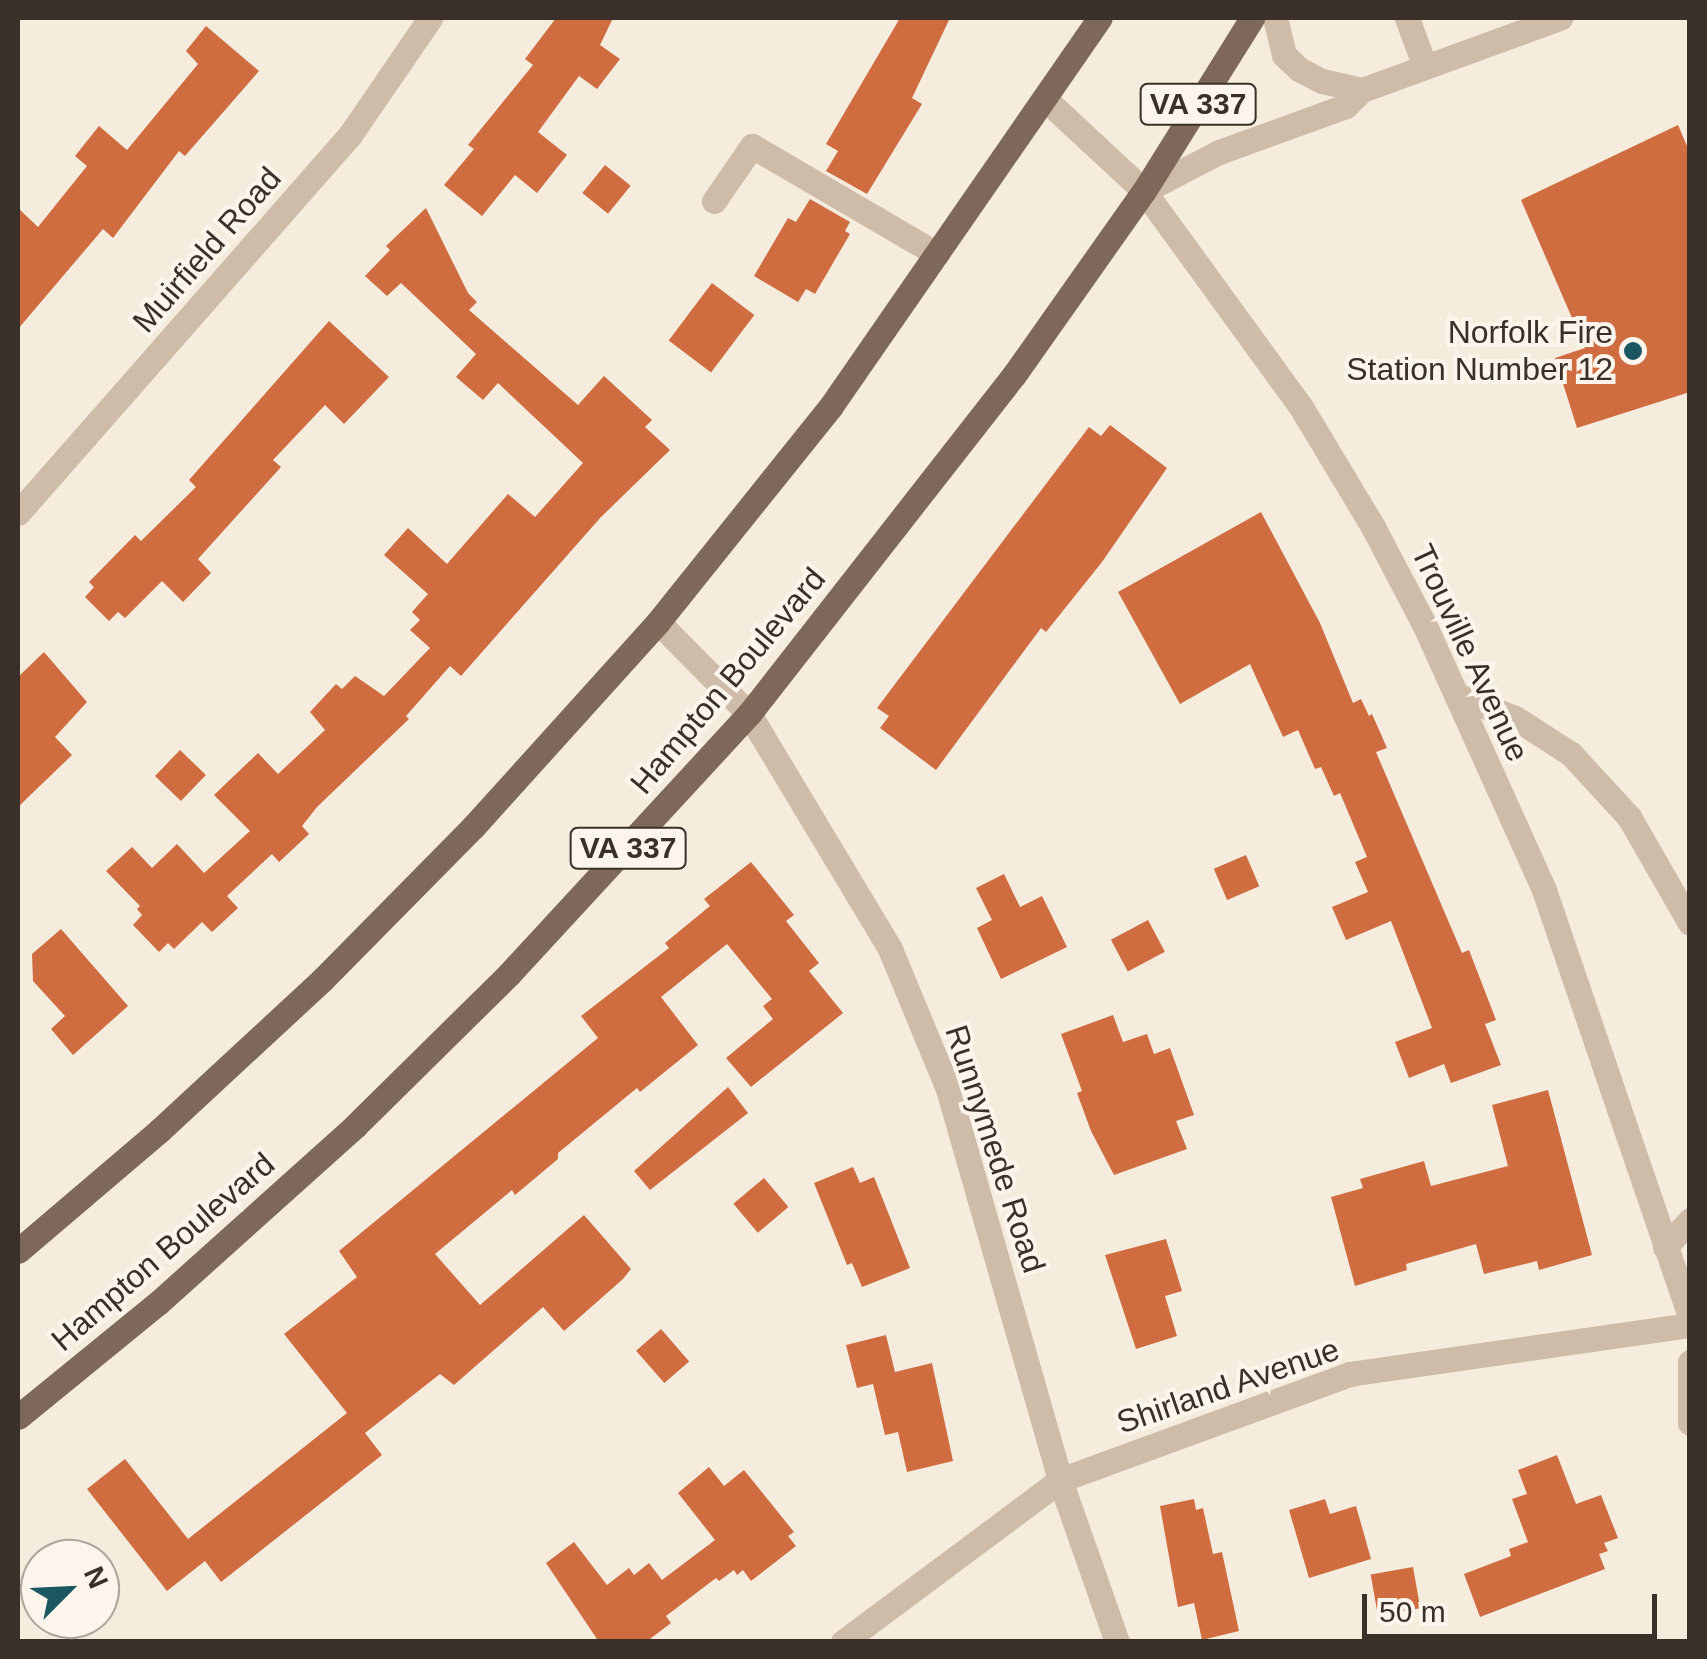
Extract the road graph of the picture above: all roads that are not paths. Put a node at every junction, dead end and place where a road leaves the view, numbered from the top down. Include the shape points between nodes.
1 (430, 18) edge
2 (1100, 18) edge
3 (1252, 18) edge
4 (1275, 18) edge
5 (1407, 18) edge
6 (1560, 18) edge
7 (1425, 67) junction
8 (1362, 90) junction
9 (1045, 99) junction
10 (1144, 191) junction
11 (714, 201) dead end
12 (937, 254) junction
13 (18, 513) edge
14 (658, 622) junction
15 (1456, 695) junction
16 (749, 714) junction
17 (1690, 923) edge
18 (1690, 1220) edge
19 (1665, 1246) junction
20 (18, 1251) edge
21 (1690, 1321) edge
22 (1690, 1362) edge
23 (18, 1417) edge
24 (1690, 1423) edge
25 (1060, 1480) junction
26 (842, 1642) edge
27 (1118, 1642) edge

1 - 13 street, Muirfield Road via 350,135
2 - 9 main road
3 - 10 main road, Hampton Boulevard / VA 337
4 - 8 street via 1284,56 1299,69
5 - 7 street
6 - 7 street
7 - 8 street
8 - 10 street via 1346,106 1219,152
9 - 10 street, Trouville Avenue
9 - 12 main road
10 - 15 street, Trouville Avenue via 1301,408 1373,527
10 - 16 main road, Hampton Boulevard / VA 337 via 917,505
11 - 12 street via 752,146
12 - 14 main road via 832,406
14 - 16 street, Runnymede Road
14 - 20 main road via 474,826 322,980
15 - 17 street via 1515,718 1570,754 1629,817
15 - 19 street, Trouville Avenue via 1544,890
16 - 23 main road, Hampton Boulevard / VA 337 via 509,974 355,1126 158,1303
16 - 25 street, Runnymede Road via 890,950 948,1089
18 - 19 street
19 - 21 street, Trouville Avenue
21 - 25 street, Shirland Avenue via 1350,1374
22 - 24 street
25 - 26 street, Shirland Avenue
25 - 27 street, Runnymede Road

